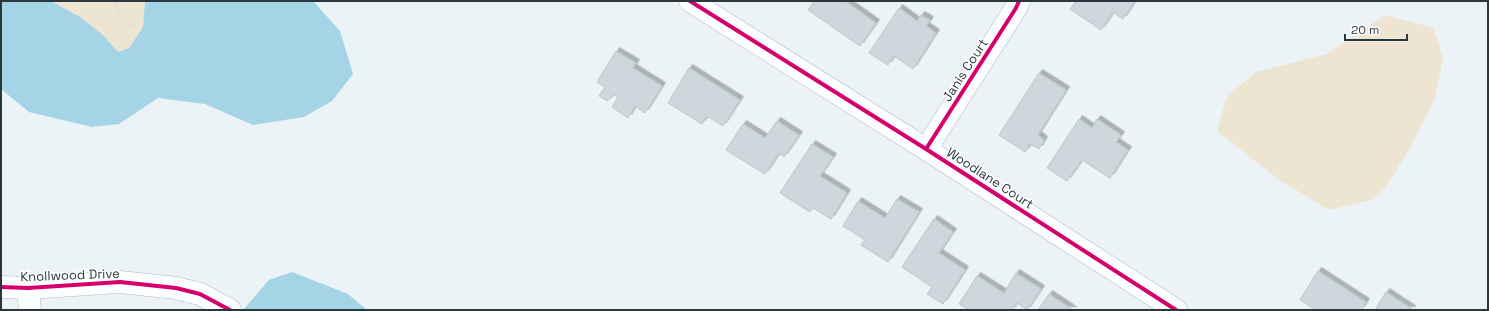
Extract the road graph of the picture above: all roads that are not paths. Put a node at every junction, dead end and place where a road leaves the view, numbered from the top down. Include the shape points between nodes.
1 (690, 1) edge
2 (1019, 1) edge
3 (926, 149) junction
4 (1, 287) edge
5 (28, 288) junction
6 (30, 310) edge
7 (230, 310) edge
8 (1176, 310) edge

1 - 3 street, Woodlane Court
2 - 3 street, Janis Court
3 - 8 street, Woodlane Court
4 - 5 street, Knollwood Drive
5 - 6 street, Knollwood Drive
5 - 7 street, Knollwood Drive via 120,282 176,288 200,294

